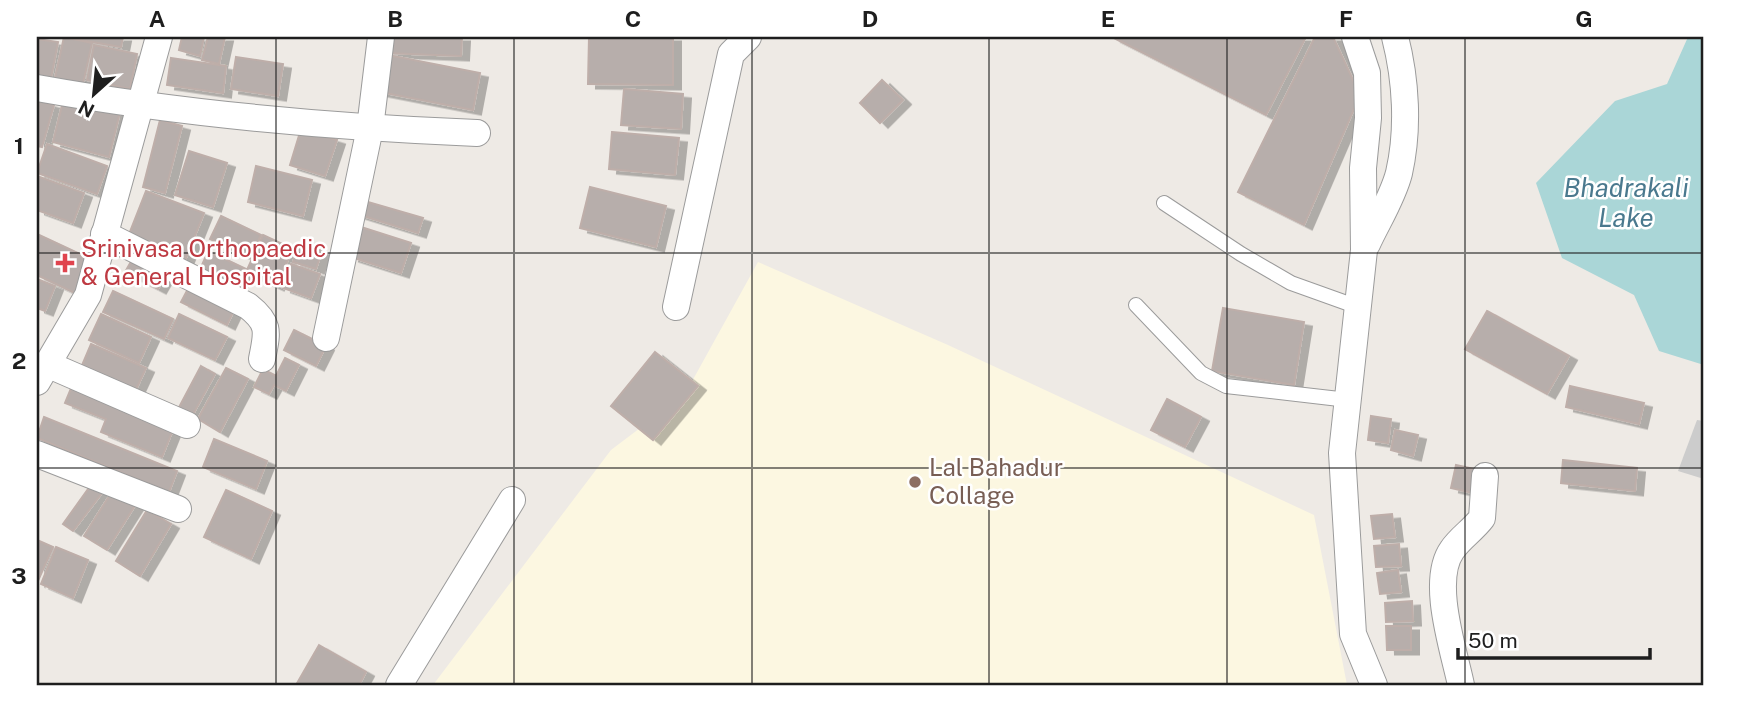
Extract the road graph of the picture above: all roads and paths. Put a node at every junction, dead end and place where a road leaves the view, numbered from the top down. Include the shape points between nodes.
1 (159, 37) edge
2 (381, 37) edge
3 (748, 37) edge
4 (1354, 37) edge
5 (1395, 37) edge
6 (37, 88) edge
7 (138, 107) junction
8 (370, 128) junction
9 (477, 133) dead end
10 (1164, 203) dead end
11 (104, 234) junction
12 (1364, 250) junction
13 (1136, 304) dead end
14 (676, 307) dead end
15 (1358, 307) junction
16 (326, 338) dead end
17 (262, 359) dead end
18 (43, 374) edge
19 (1348, 401) junction
20 (187, 425) dead end
21 (37, 454) edge
22 (1485, 476) dead end
23 (512, 500) dead end
24 (178, 509) dead end
25 (399, 685) edge
26 (1374, 685) edge
27 (1461, 685) edge

1 - 7 street
2 - 8 street
3 - 14 street via 732,54
4 - 12 street via 1367,73
5 - 12 street via 1403,68 1405,119 1399,175
6 - 7 street
7 - 8 street
7 - 11 street
8 - 9 street
8 - 16 street
10 - 15 lane via 1291,283
11 - 17 street via 262,317 267,331
11 - 18 street via 88,295
12 - 15 street
13 - 19 lane via 1201,373 1226,386
15 - 19 street
18 - 20 street
19 - 26 street via 1342,453 1353,634
21 - 24 street
22 - 27 street via 1482,518 1446,561 1445,612
23 - 25 street

